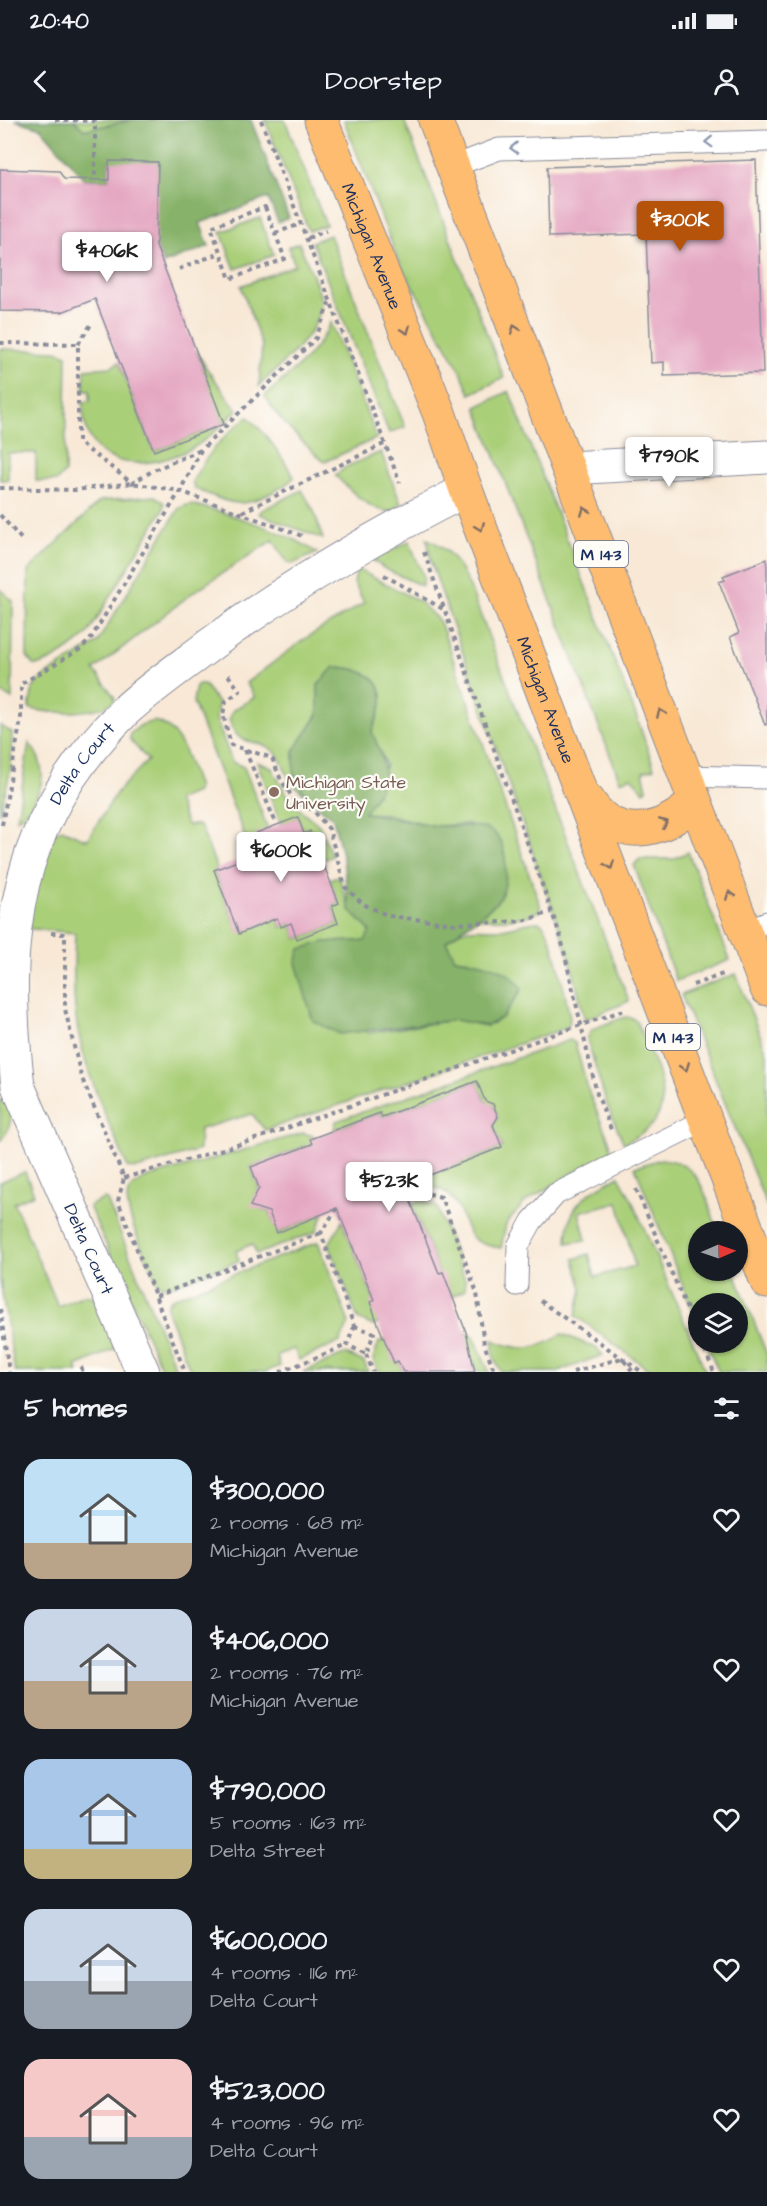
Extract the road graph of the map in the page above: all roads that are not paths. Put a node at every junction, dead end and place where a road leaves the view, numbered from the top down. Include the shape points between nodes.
1 (321, 120) edge
2 (435, 120) edge
3 (767, 141) edge
4 (454, 166) junction
5 (767, 458) edge
6 (569, 468) junction
7 (466, 490) junction
8 (767, 778) edge
9 (689, 789) junction
10 (582, 790) junction
11 (756, 927) edge
12 (762, 975) edge
13 (705, 1120) junction
14 (767, 1282) edge
15 (517, 1285) road end
16 (143, 1372) edge

1 -> 7 main road, Michigan Avenue / M 143
2 - 4 main road, M 143
3 -> 4 lane via 499,149
6 -> 4 main road, M 143
5 - 6 street
9 -> 6 main road, M 143
7 -> 10 main road, Michigan Avenue / M 143
7 - 16 street, Delta Court via 346,554 251,615 126,710 53,796 30,842 5,931 3,1013 18,1086
8 - 9 lane
10 -> 9 main road via 603,820 633,829 651,828 682,814
11 -> 9 main road, M 143
10 -> 13 main road, Michigan Avenue / M 143
11 - 12 main road, M 143
13 - 14 main road, Michigan Avenue / M 143
13 - 15 lane via 555,1194 532,1221 518,1246

